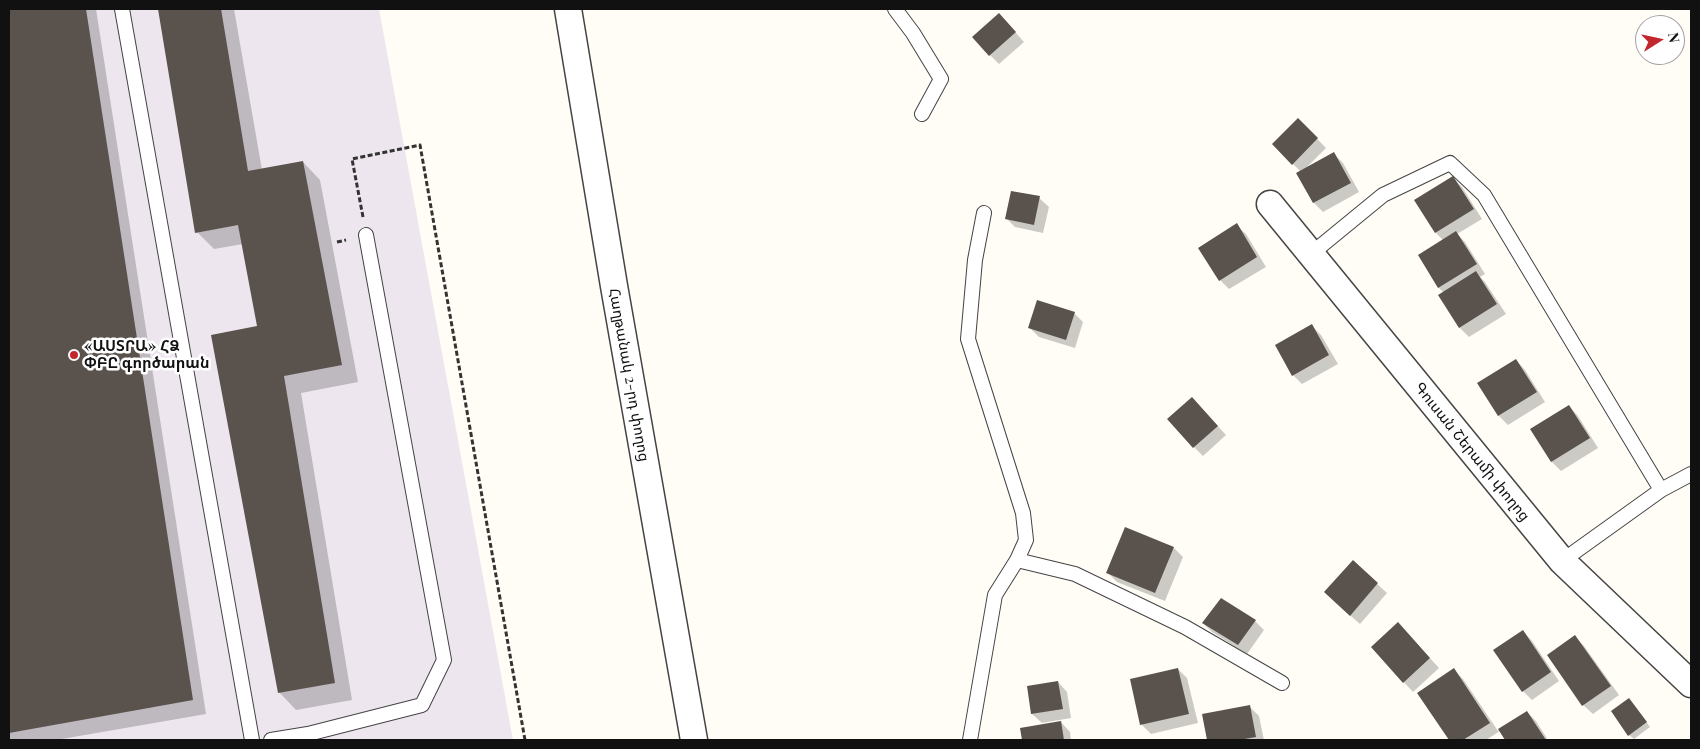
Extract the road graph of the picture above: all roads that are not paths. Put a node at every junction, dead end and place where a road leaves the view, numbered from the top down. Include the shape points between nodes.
1 (122, 9) edge
2 (568, 9) edge
3 (896, 9) edge
4 (922, 114) dead end
5 (1270, 204) dead end
6 (984, 213) dead end
7 (366, 235) road end
8 (1310, 254) junction
9 (1691, 474) edge
10 (1661, 490) junction
11 (1017, 560) junction
12 (1562, 562) junction
13 (1282, 683) dead end
14 (1691, 684) edge
15 (309, 737) edge
16 (252, 740) edge
17 (271, 740) edge
18 (694, 740) edge
19 (970, 740) edge

1 - 16 lane
2 - 18 street, Հաղթանակ 2-րդ փողոց
3 - 4 lane via 941,79
5 - 8 street, Գուսան Շերամի փողոց
6 - 11 lane via 975,260 968,339 1023,513 1026,540
7 - 15 lane via 444,660 422,705
8 - 10 lane via 1383,195 1450,163 1484,195
8 - 12 street, Գուսան Շերամի փողոց
9 - 10 lane
10 - 12 lane
11 - 13 lane via 1075,574 1185,627
11 - 19 lane via 995,594
12 - 14 street, Գուսան Շերամի փողոց
15 - 17 lane

